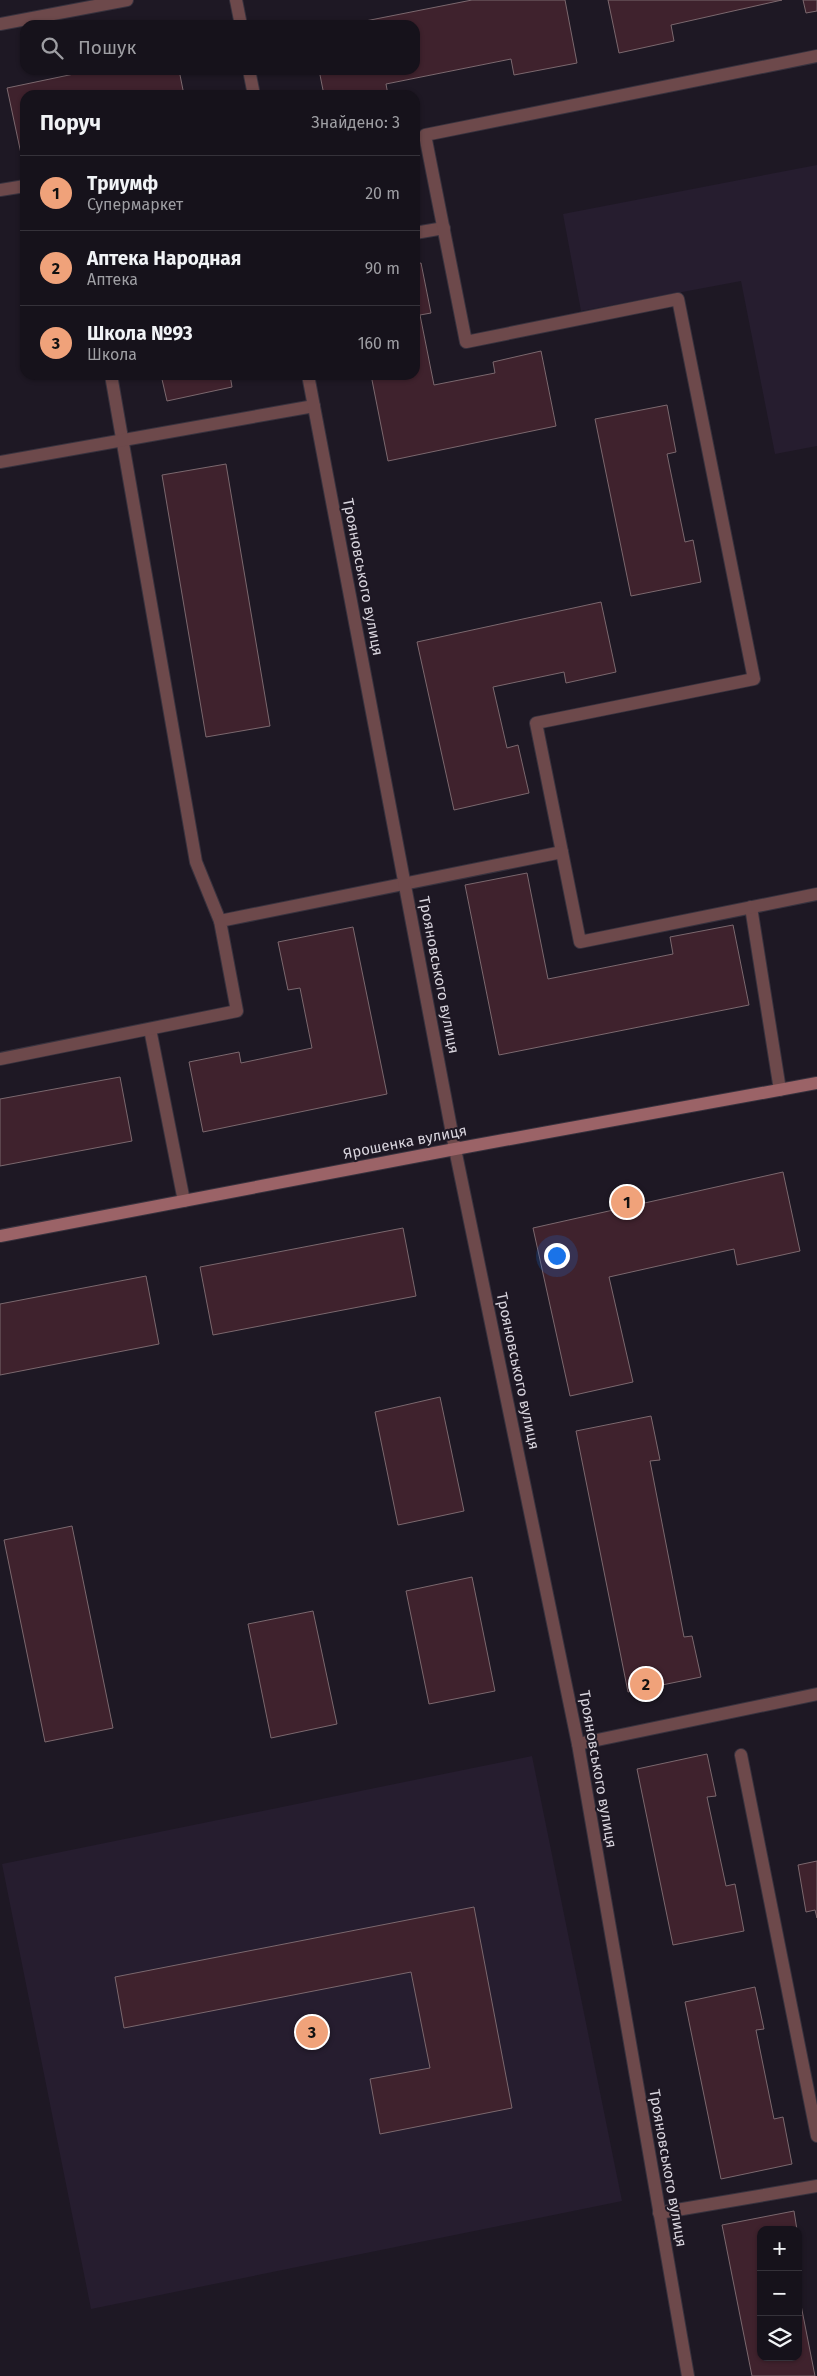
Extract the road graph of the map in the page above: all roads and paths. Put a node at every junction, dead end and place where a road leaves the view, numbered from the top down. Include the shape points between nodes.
1 (126, 0) edge
2 (236, 0) edge
3 (20, 20) edge
4 (21, 20) edge
5 (240, 20) edge
6 (0, 24) edge
7 (817, 56) edge
8 (250, 75) edge
9 (253, 90) edge
10 (20, 187) edge
11 (0, 190) edge
12 (444, 228) junction
13 (420, 232) edge
14 (112, 380) edge
15 (309, 380) edge
16 (314, 406) junction
17 (122, 441) junction
18 (0, 462) edge
19 (562, 852) junction
20 (405, 884) junction
21 (817, 894) edge
22 (751, 908) junction
23 (220, 921) junction
24 (150, 1029) junction
25 (0, 1059) edge
26 (817, 1083) edge
27 (780, 1090) junction
28 (455, 1149) junction
29 (184, 1201) junction
30 (0, 1236) edge
31 (817, 1694) edge
32 (578, 1744) junction
33 (741, 1754) dead end
34 (817, 2136) edge
35 (817, 2186) edge
36 (659, 2213) junction
37 (688, 2376) edge

1 - 4 street
2 - 5 street
3 - 6 street
7 - 12 street via 425,135
8 - 9 street
10 - 11 street
12 - 13 street
12 - 19 street via 466,342 678,299 754,679 536,723
14 - 17 street
15 - 16 street, Трояновського вулиця
16 - 17 street
16 - 20 street, Трояновського вулиця
17 - 18 street
17 - 23 street via 196,862
19 - 20 street
19 - 22 street via 580,942
20 - 23 street
20 - 28 street, Трояновського вулиця
21 - 22 street
22 - 27 street
23 - 24 street via 237,1011
24 - 25 street
24 - 29 street
26 - 27 street, Ярошенка вулиця
27 - 28 street, Ярошенка вулиця
28 - 29 street, Ярошенка вулиця
28 - 32 street, Трояновського вулиця
29 - 30 street, Ярошенка вулиця
31 - 32 street
32 - 36 street, Трояновського вулиця
33 - 34 street
35 - 36 street
36 - 37 street, Трояновського вулиця

